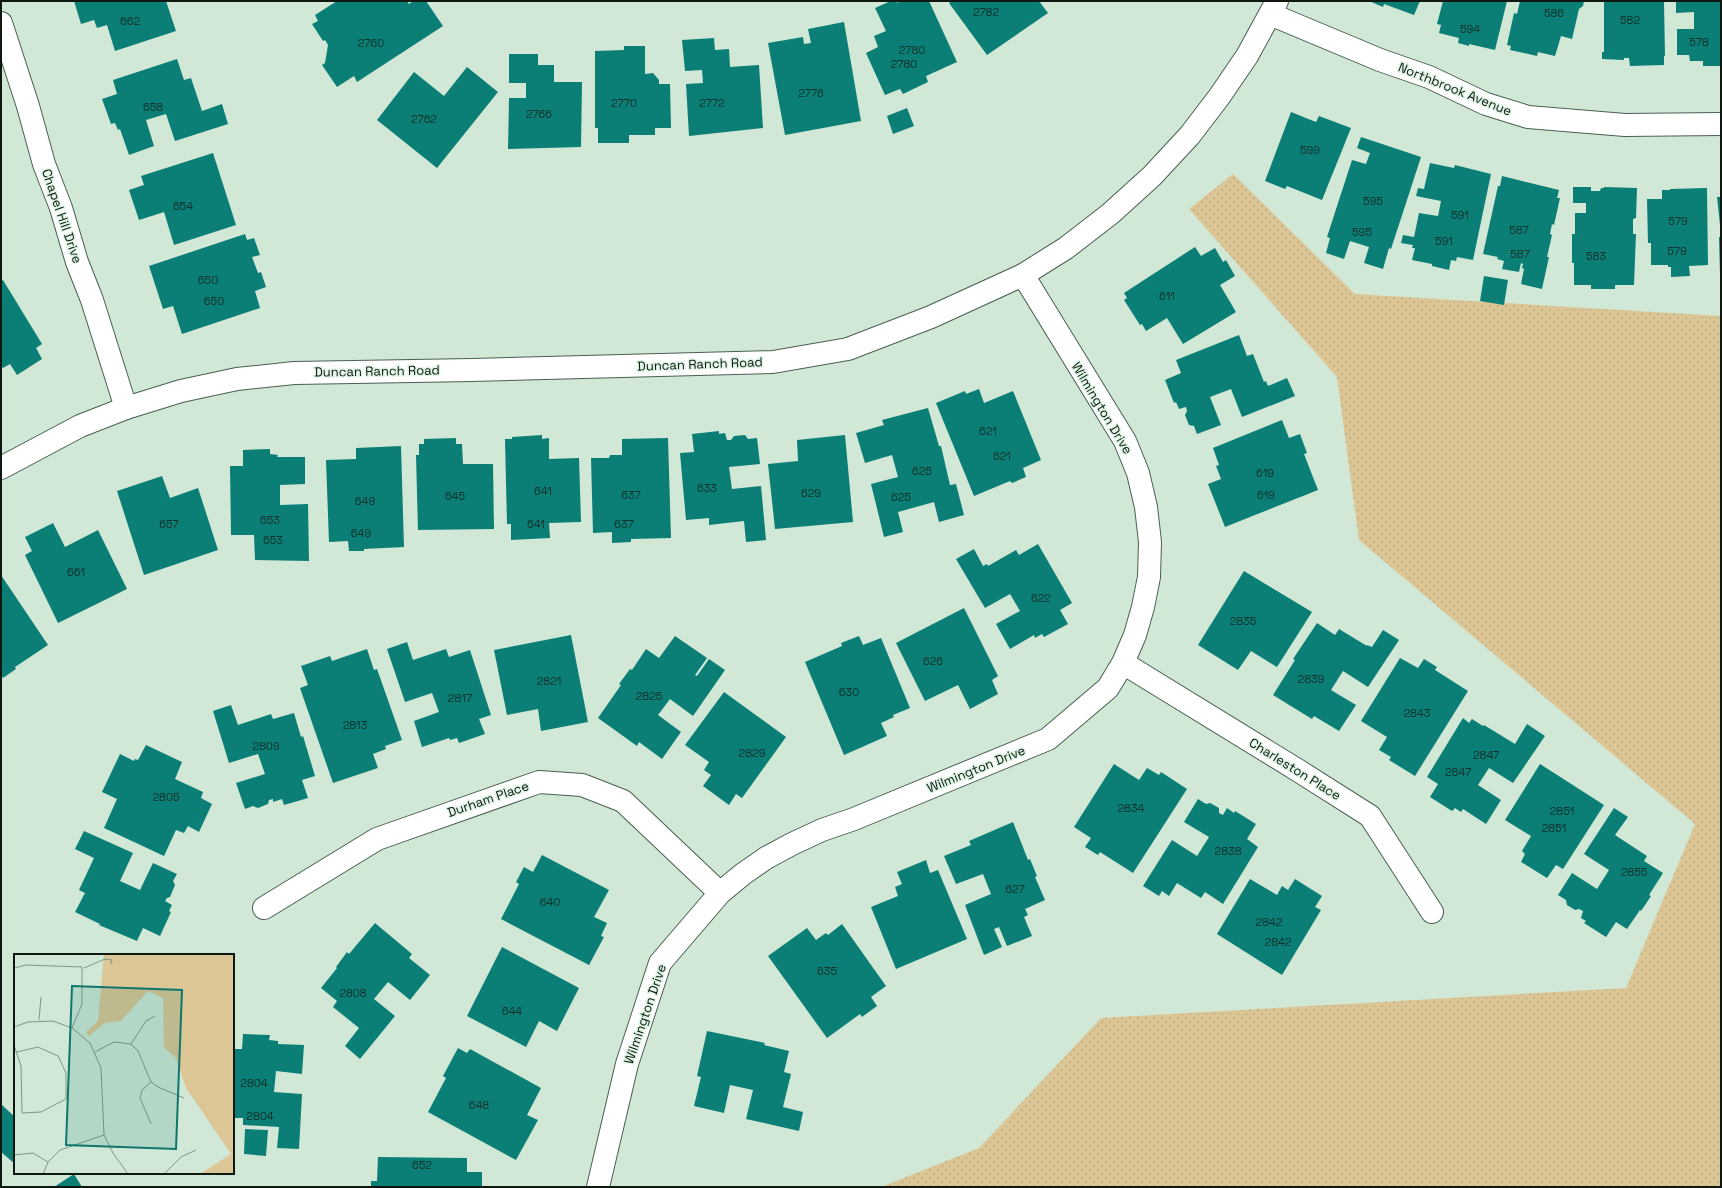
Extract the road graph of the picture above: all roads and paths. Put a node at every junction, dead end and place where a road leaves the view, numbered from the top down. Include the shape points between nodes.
1 (1274, 8) edge
2 (1, 23) edge
3 (1721, 124) edge
4 (1023, 275) junction
5 (126, 408) junction
6 (1, 468) edge
7 (1123, 663) junction
8 (720, 893) junction
9 (264, 908) dead end
10 (1432, 912) dead end
11 (598, 1187) edge

1 - 3 street, Northbrook Avenue via 1380,60 1429,77 1486,104 1528,117 1625,125
1 - 4 street, Duncan Ranch Road via 1220,97 1190,135 1152,176 1110,214 1066,248
2 - 5 street, Chapel Hill Drive via 44,164 92,300
4 - 5 street, Duncan Ranch Road via 931,317 848,348 773,362 294,373 237,379 188,389
4 - 7 street, Wilmington Drive via 1125,440 1138,473 1146,507 1150,542 1149,578 1144,607
5 - 6 street, Duncan Ranch Road via 80,426
7 - 8 street, Wilmington Drive via 1108,688 1048,739 792,844 766,858
7 - 10 street, Charleston Place via 1370,816
8 - 9 street, Durham Place via 623,801 582,785 538,782 377,839
8 - 11 street, Wilmington Drive via 660,963 627,1064

